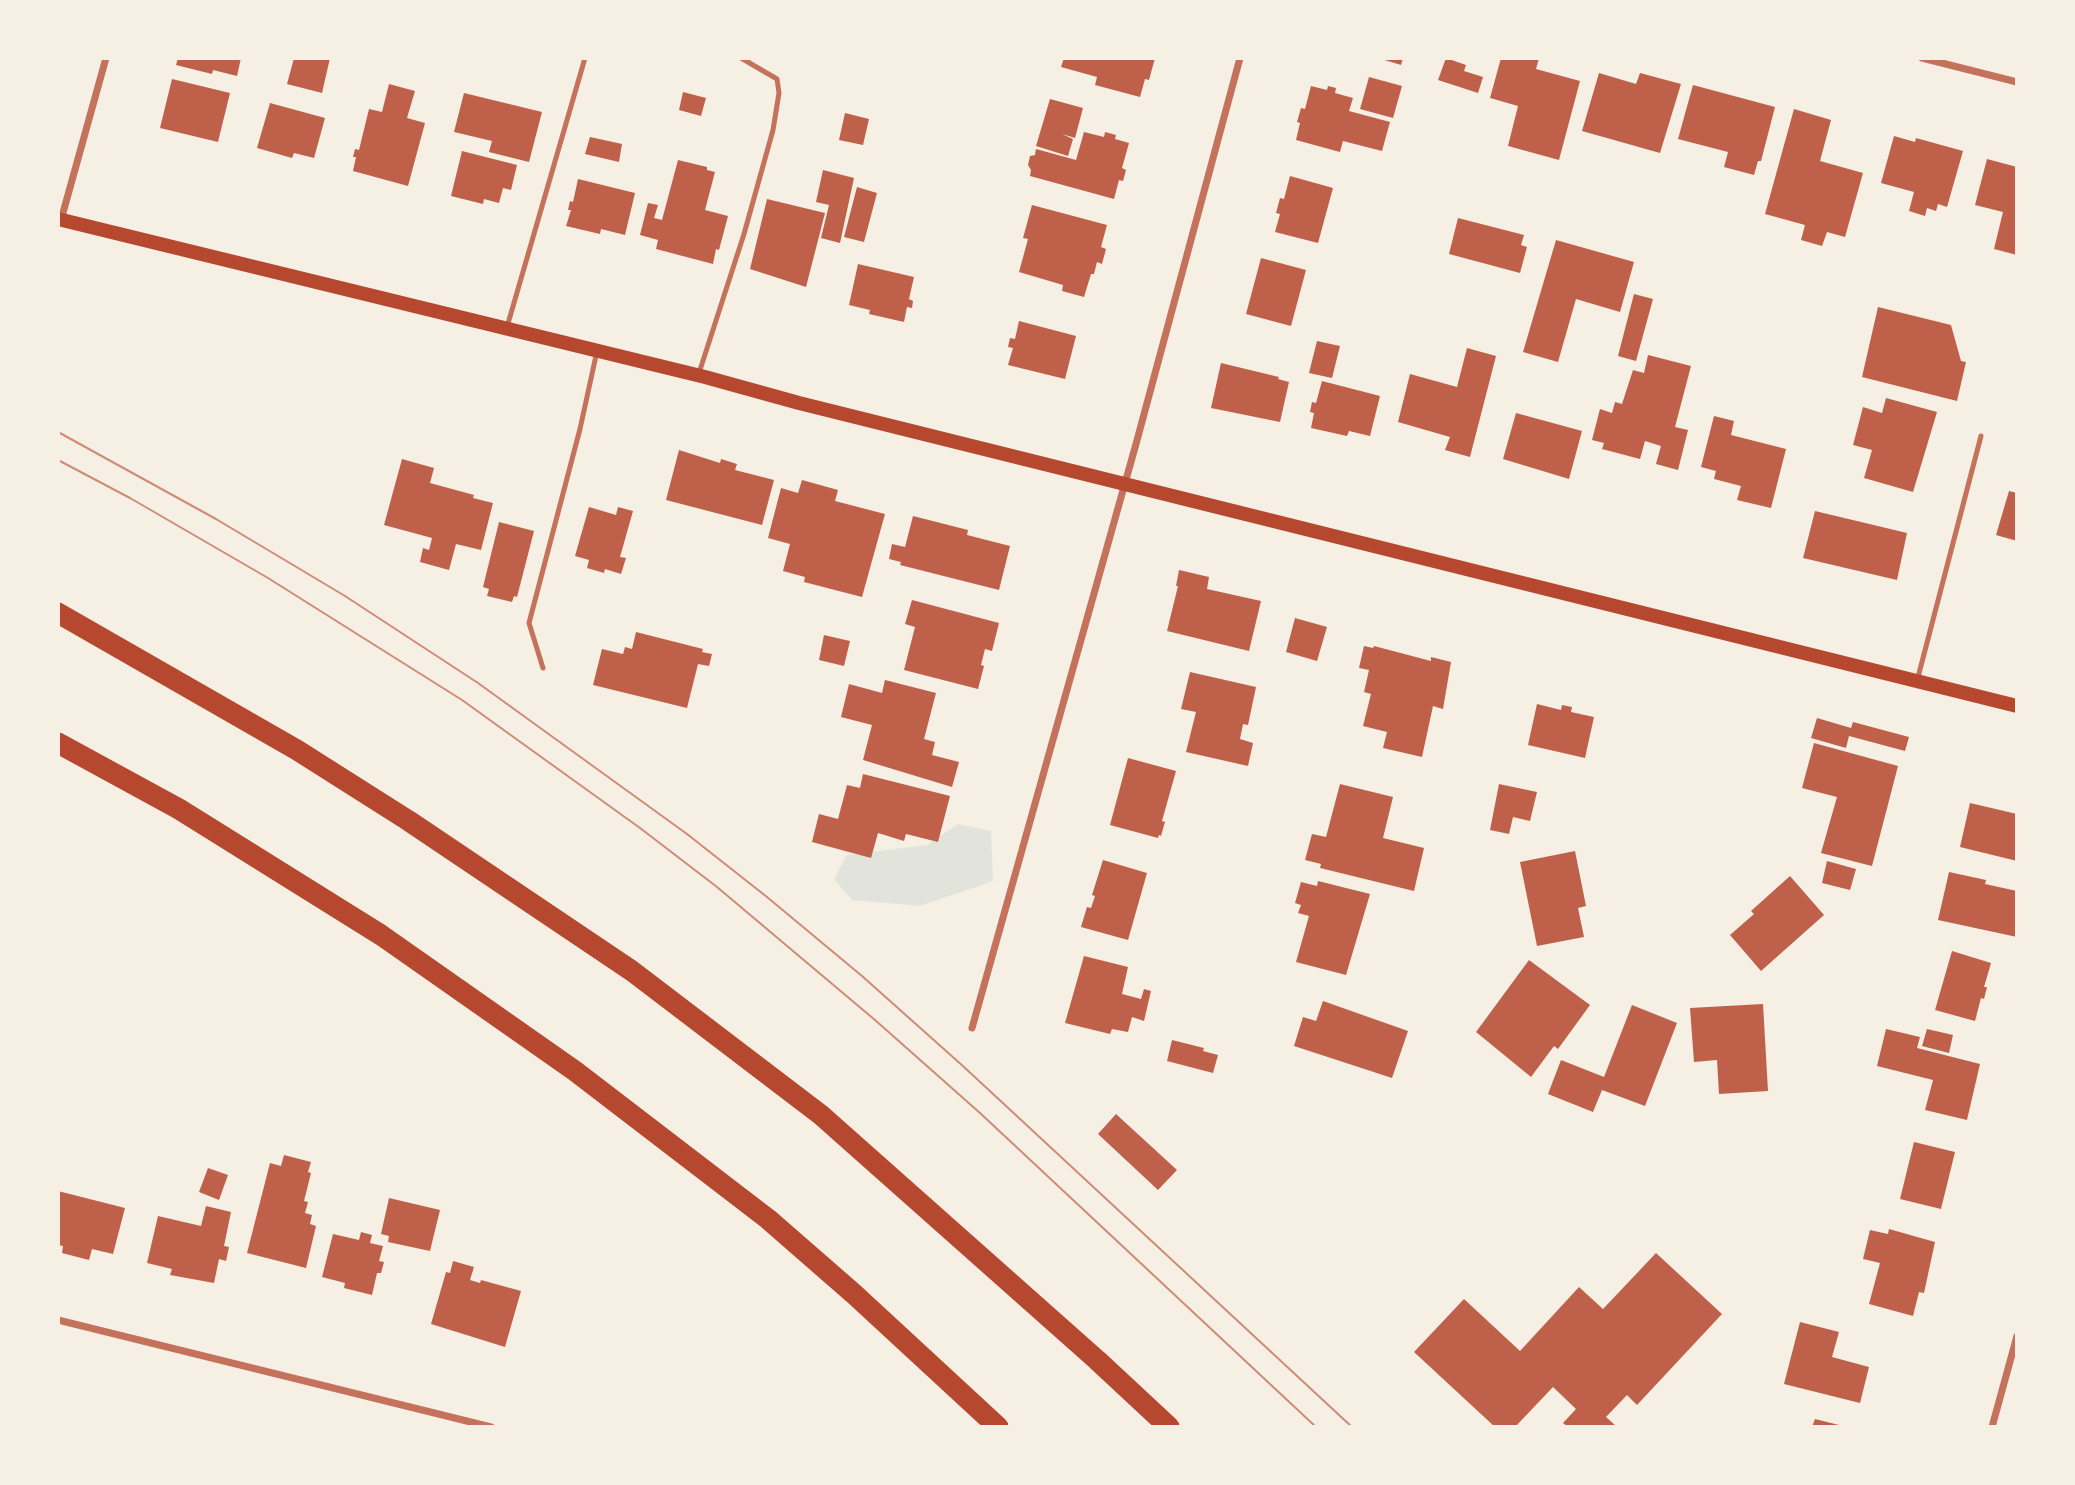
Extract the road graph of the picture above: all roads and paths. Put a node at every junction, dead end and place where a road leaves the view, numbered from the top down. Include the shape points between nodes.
1 (106, 58) edge
2 (585, 58) edge
3 (741, 58) edge
4 (1240, 58) edge
5 (1922, 58) edge
6 (2017, 82) edge
7 (59, 224) edge
8 (506, 329) junction
9 (597, 351) junction
10 (698, 376) junction
11 (1981, 436) dead end
12 (1125, 483) junction
13 (58, 614) edge
14 (543, 668) dead end
15 (1917, 681) junction
16 (2017, 706) edge
17 (58, 743) edge
18 (972, 1028) dead end
19 (58, 1321) edge
20 (2017, 1336) edge
21 (491, 1427) edge
22 (998, 1427) edge
23 (1169, 1427) edge
24 (1992, 1427) edge

1 - 7 street
2 - 8 lane
3 - 10 lane via 777,79 779,93 744,234
4 - 12 street
5 - 6 street
7 - 8 main road
8 - 9 main road
9 - 10 main road
9 - 14 lane via 530,623
10 - 12 main road
11 - 15 lane
12 - 15 main road
12 - 18 street
13 - 23 highway via 297,750 632,971 821,1115
15 - 16 main road
17 - 22 highway via 178,809 381,934 575,1071 768,1219
19 - 21 street
20 - 24 street

